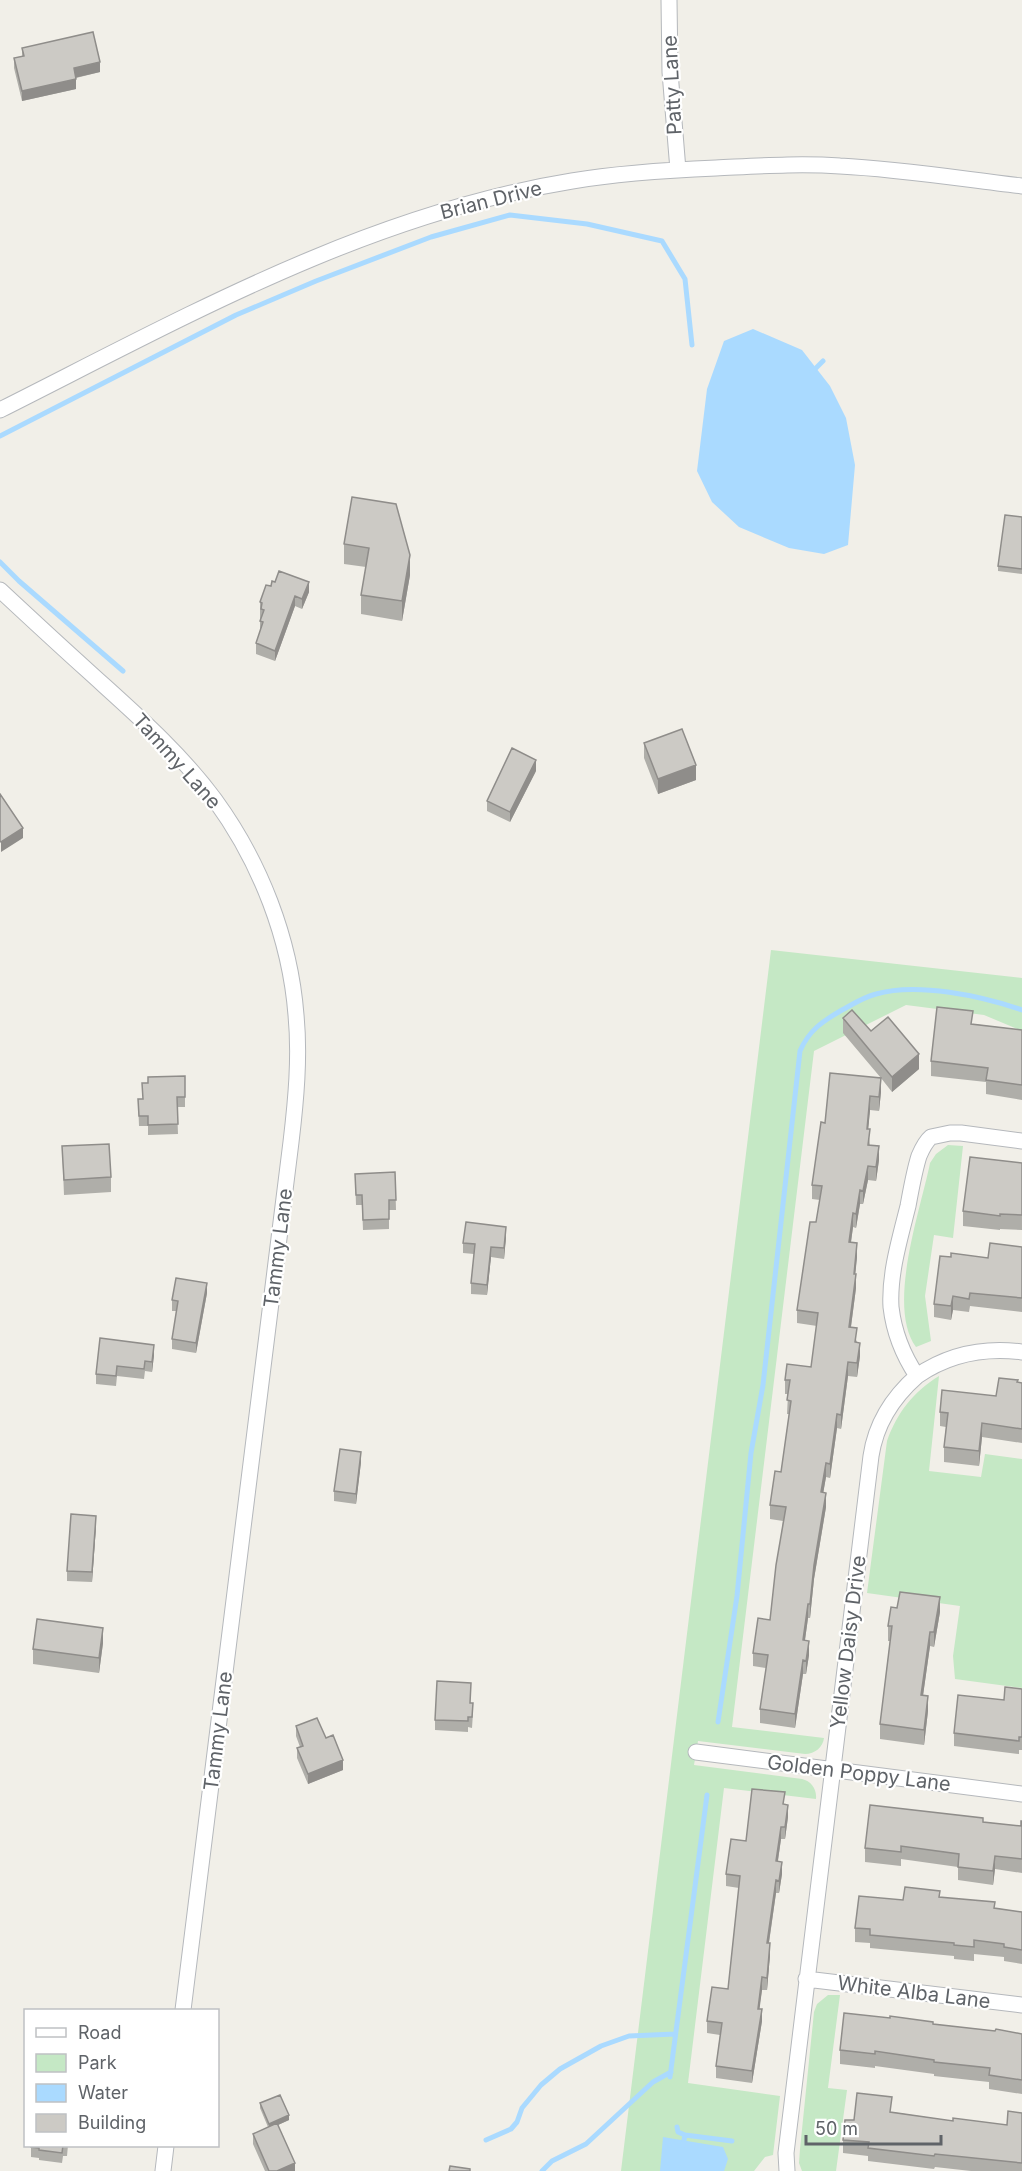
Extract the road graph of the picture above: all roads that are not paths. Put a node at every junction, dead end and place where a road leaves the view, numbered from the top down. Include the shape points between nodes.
1 (669, 0) edge
2 (678, 170) junction
3 (1022, 186) edge
4 (0, 411) edge
5 (0, 590) edge
6 (1022, 1141) edge
7 (1022, 1352) edge
8 (917, 1376) junction
9 (696, 1752) dead end
10 (832, 1770) junction
11 (1022, 1794) edge
12 (806, 1979) junction
13 (1022, 2006) edge
14 (183, 2009) edge
15 (166, 2147) edge
16 (163, 2171) edge
17 (787, 2171) edge

1 - 2 street, Patty Lane
2 - 3 street, Brian Drive via 839,166
2 - 4 street, Brian Drive via 545,186 365,237 246,288
5 - 14 street, Tammy Lane via 159,736 215,800 265,889 280,931 294,996 298,1054 292,1131
6 - 8 street via 928,1130 900,1242 891,1297 899,1342
7 - 8 street, Yellow Daisy Drive via 971,1352 944,1360
8 - 10 street, Yellow Daisy Drive via 887,1410 873,1446
9 - 10 street, Golden Poppy Lane
10 - 11 street, Golden Poppy Lane
10 - 12 street, Yellow Daisy Drive
12 - 13 street, White Alba Lane
12 - 17 street, Yellow Daisy Drive
15 - 16 street

